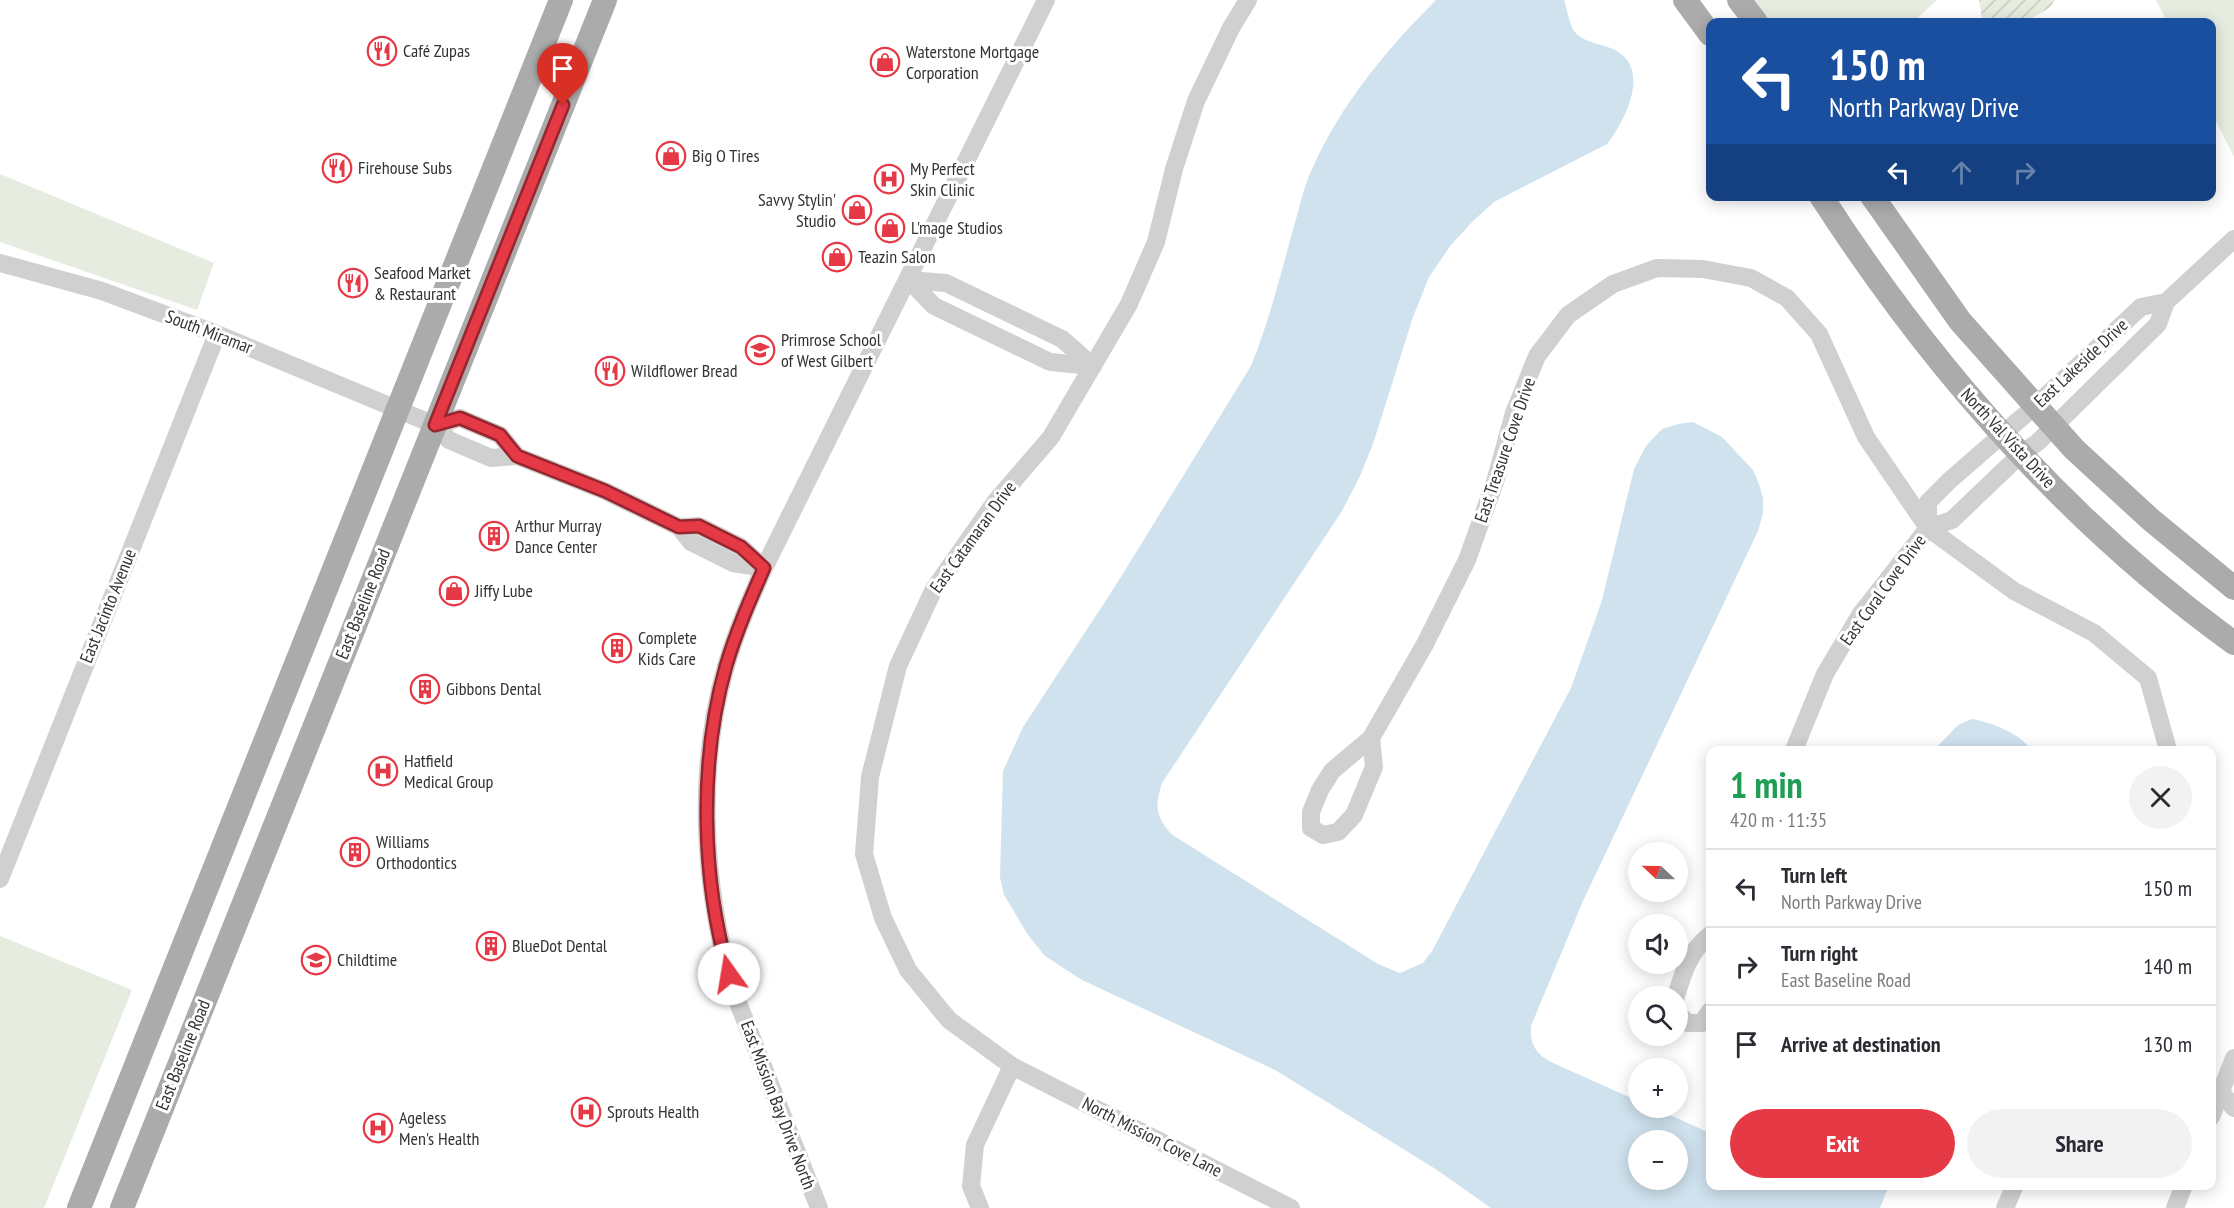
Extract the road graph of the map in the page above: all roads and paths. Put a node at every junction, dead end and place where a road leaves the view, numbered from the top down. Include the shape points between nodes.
1 (561, 0) edge
2 (605, 0) edge
3 (1046, 0) edge
4 (1248, 0) edge
5 (1685, 0) edge
6 (1739, 0) edge
7 (1753, 18) edge
8 (1706, 29) edge
9 (1824, 201) edge
10 (1876, 201) edge
11 (2234, 239) edge
12 (0, 263) edge
13 (909, 280) junction
14 (2166, 303) junction
15 (217, 334) junction
16 (1093, 366) junction
17 (2036, 406) junction
18 (405, 413) junction
19 (435, 425) junction
20 (2053, 425) junction
21 (2003, 435) junction
22 (2021, 454) junction
23 (1928, 528) junction
24 (764, 568) junction
25 (2234, 588) edge
26 (2234, 643) edge
27 (1371, 738) junction
28 (1796, 746) edge
29 (2167, 746) edge
30 (0, 879) edge
31 (1706, 938) edge
32 (1679, 986) edge
33 (1706, 1017) edge
34 (1688, 1023) edge
35 (2234, 1058) edge
36 (1012, 1066) junction
37 (2227, 1092) edge
38 (2234, 1108) edge
39 (2216, 1109) edge
40 (2013, 1190) edge
41 (2182, 1190) edge
42 (80, 1208) edge
43 (122, 1208) edge
44 (819, 1208) edge
45 (980, 1208) edge
46 (1292, 1208) edge
47 (2005, 1208) edge
48 (2175, 1208) edge

1 - 18 main road
2 - 19 main road, East Baseline Road
3 - 13 street, East Mission Bay Drive North
4 - 16 street, East Catamaran Drive via 1197,101 1174,169 1156,242 1129,304
5 - 8 main road
6 - 7 main road
9 - 21 main road, North Val Vista Drive via 1929,350
10 - 17 main road via 1960,321
11 - 14 street, East Lakeside Drive
12 - 15 street, South Miramar via 102,291
13 - 16 street via 946,283 1062,339
13 - 16 street via 934,306 1050,362
13 - 24 street, East Mission Bay Drive North
14 - 17 street, East Lakeside Drive via 2140,307
14 - 20 street, East Lakeside Drive via 2158,324
15 - 18 street, South Miramar
15 - 30 street, East Jacinto Avenue
16 - 36 street, East Catamaran Drive via 1052,437 996,501 934,589 898,666 870,777 864,854 883,918 908,970 949,1020
17 - 20 main road
17 - 21 street, East Lakeside Drive
18 - 19 street, South Miramar
18 - 42 main road
19 - 24 street, South Miramar via 449,440 491,458 517,456 605,491 679,527 691,542 723,558
19 - 43 main road, East Baseline Road
20 - 22 street, East Lakeside Drive
20 - 25 main road via 2135,506
21 - 22 main road, North Val Vista Drive
21 - 23 street, East Coral Cove Drive via 1928,502
22 - 23 street, East Coral Cove Drive via 1952,520
22 - 26 main road, North Val Vista Drive via 2084,519 2172,596
23 - 27 street, East Treasure Cove Drive via 1866,438 1819,334 1787,298 1751,278 1703,268 1657,268 1613,284 1568,315 1537,356 1514,413 1495,483 1467,560
23 - 28 street, East Coral Cove Drive via 1860,615 1825,674
23 - 29 street, East Treasure Cove Drive via 2014,591 2094,633 2148,678
24 - 44 street, East Mission Bay Drive North via 740,624 715,713 708,844 715,907 733,990
27 - 27 street, East Treasure Cove Drive via 1332,771 1320,789 1311,812 1311,828 1323,835 1338,832 1354,815 1374,767
31 - 32 street via 1686,965
33 - 34 street via 1702,1023
35 - 37 street
36 - 45 street via 975,1145 971,1186
36 - 46 street, North Mission Cove Lane
37 - 38 street
37 - 39 street
40 - 47 street
41 - 48 street

